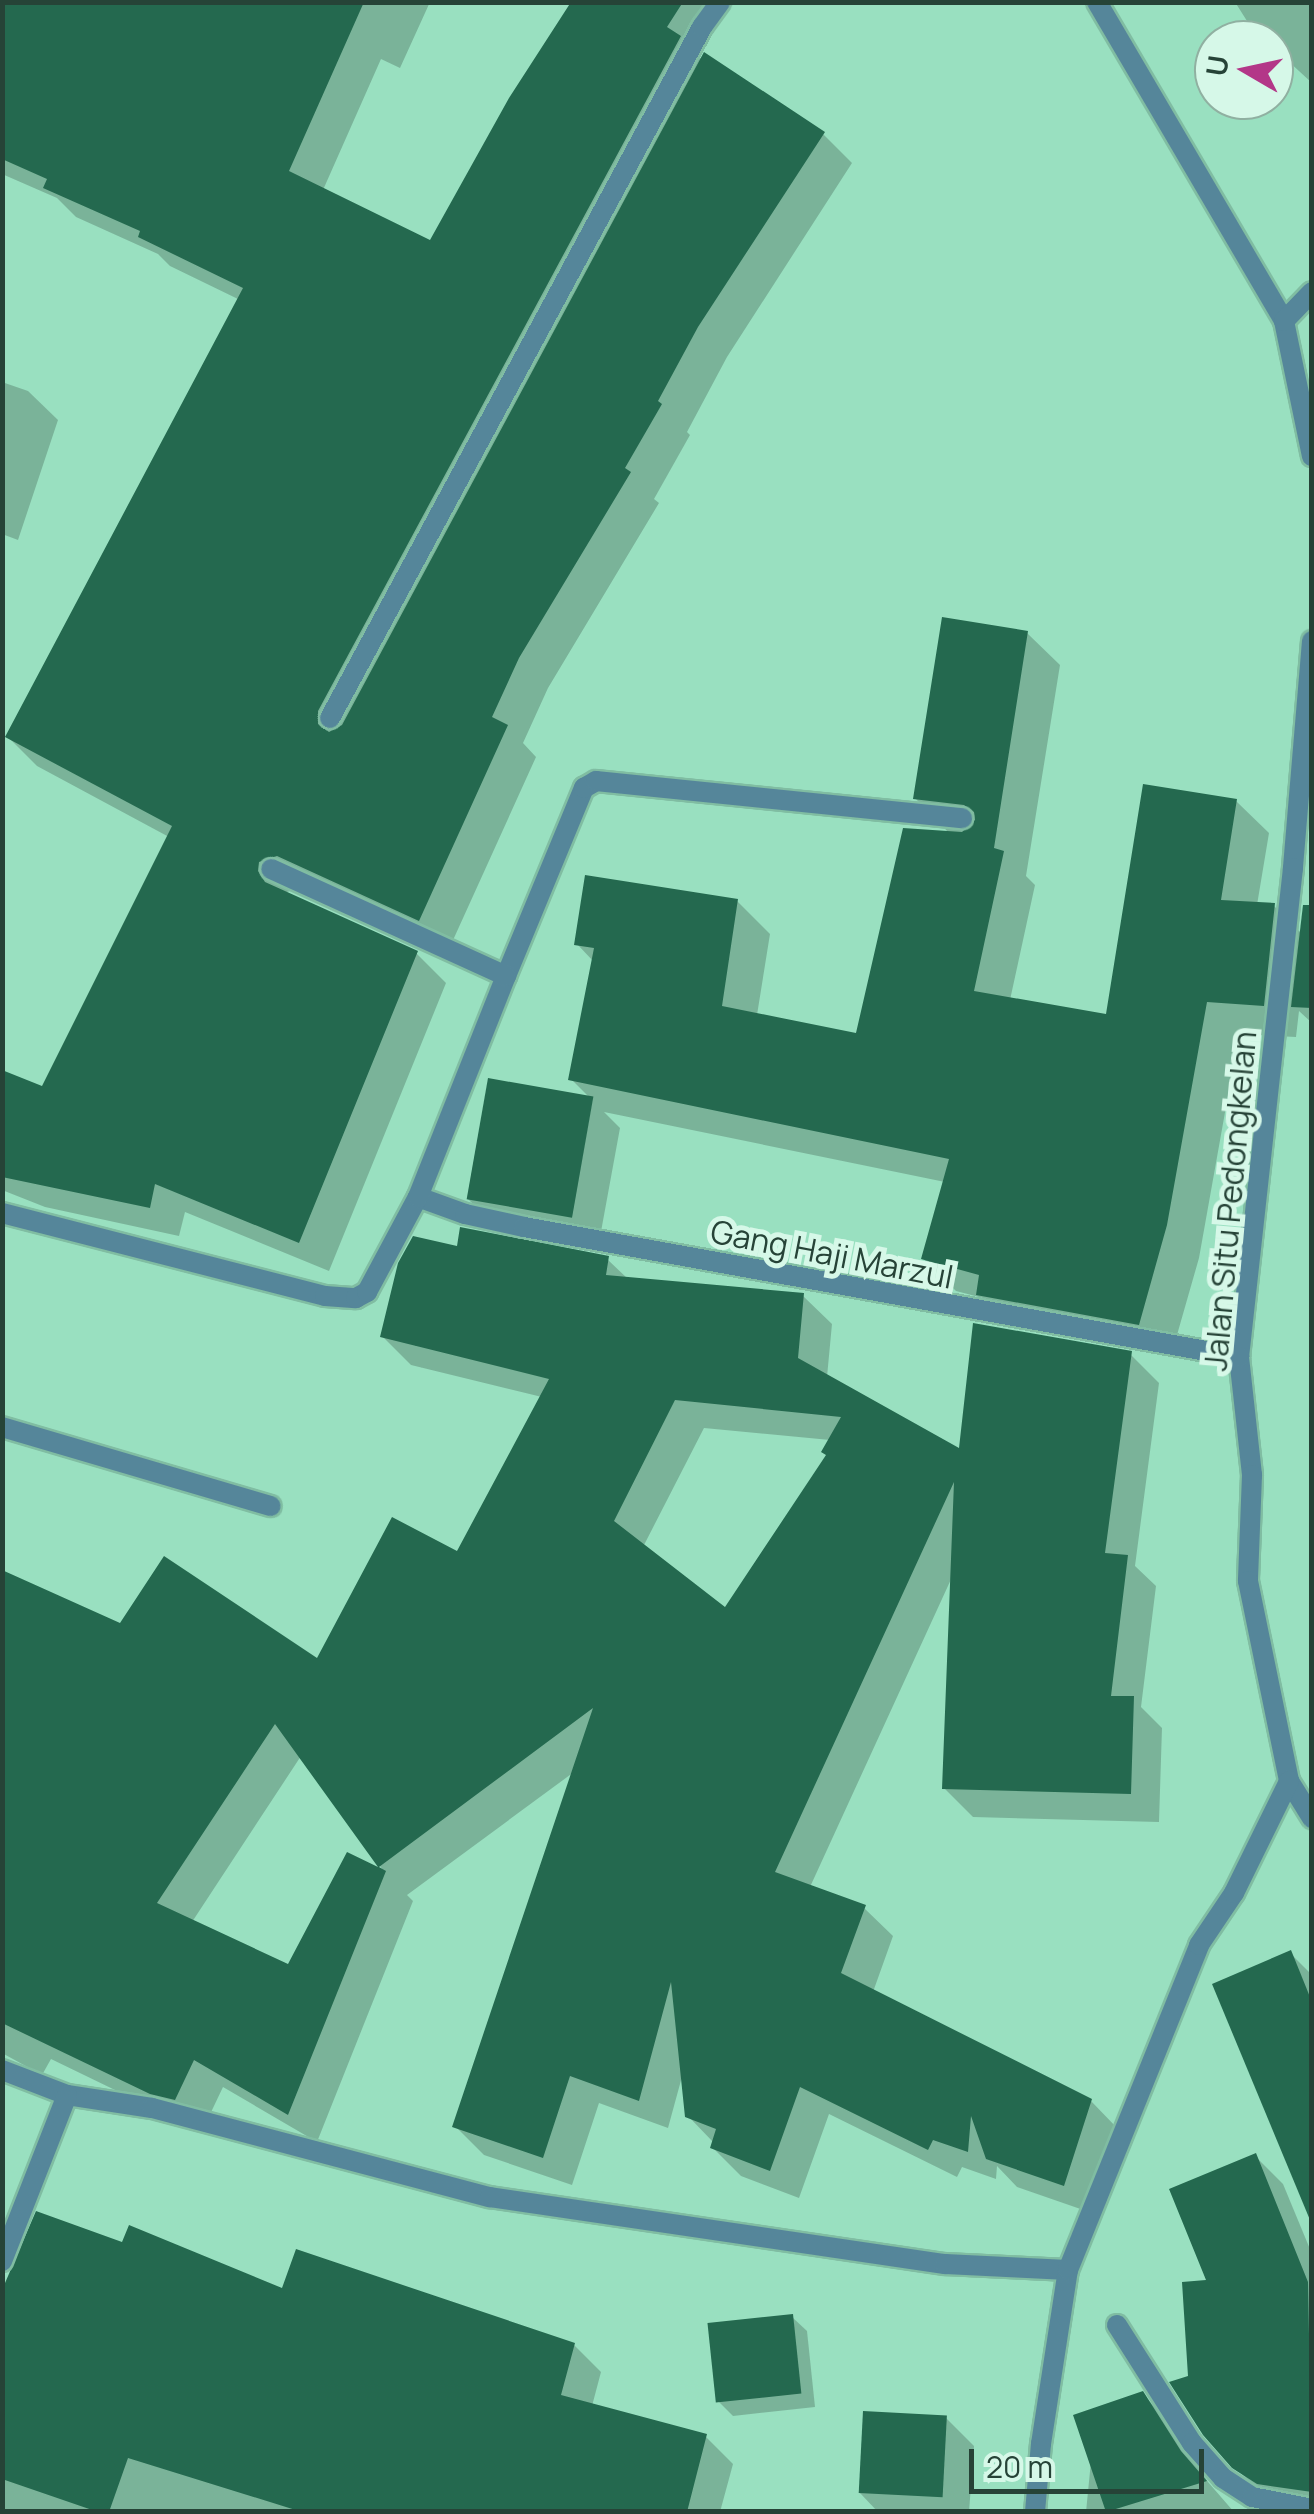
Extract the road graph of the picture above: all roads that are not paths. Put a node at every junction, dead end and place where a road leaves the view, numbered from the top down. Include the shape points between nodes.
1 (720, 2) edge
2 (1097, 2) edge
3 (1312, 292) edge
4 (1284, 321) junction
5 (1312, 456) edge
6 (1312, 641) edge
7 (330, 718) dead end
8 (962, 818) dead end
9 (270, 870) dead end
10 (506, 976) junction
11 (418, 1196) junction
12 (2, 1214) edge
13 (1239, 1357) junction
14 (2, 1427) edge
15 (270, 1506) dead end
16 (1289, 1781) junction
17 (1312, 1818) edge
18 (2, 2070) edge
19 (67, 2094) junction
20 (2, 2261) edge
21 (1068, 2270) junction
22 (1118, 2325) dead end
23 (1312, 2509) edge
24 (1036, 2512) edge

1 - 7 street
2 - 4 street
3 - 4 street
4 - 5 street
6 - 13 street, Jalan Situ Pedongkelan
8 - 10 street via 596,781 584,788
9 - 10 street
10 - 11 street
11 - 12 street via 378,1277 356,1298 325,1296
11 - 13 street, Gang Haji Marzul via 524,1226
13 - 16 street, Jalan Situ Pedongkelan via 1252,1476 1248,1581
14 - 15 street
16 - 17 street, Jalan Situ Pedongkelan
16 - 21 street via 1234,1893 1198,1945
18 - 19 street
19 - 20 street
19 - 21 street via 152,2108 490,2197 945,2264
21 - 24 street
22 - 23 street via 1192,2443 1223,2478 1252,2497

